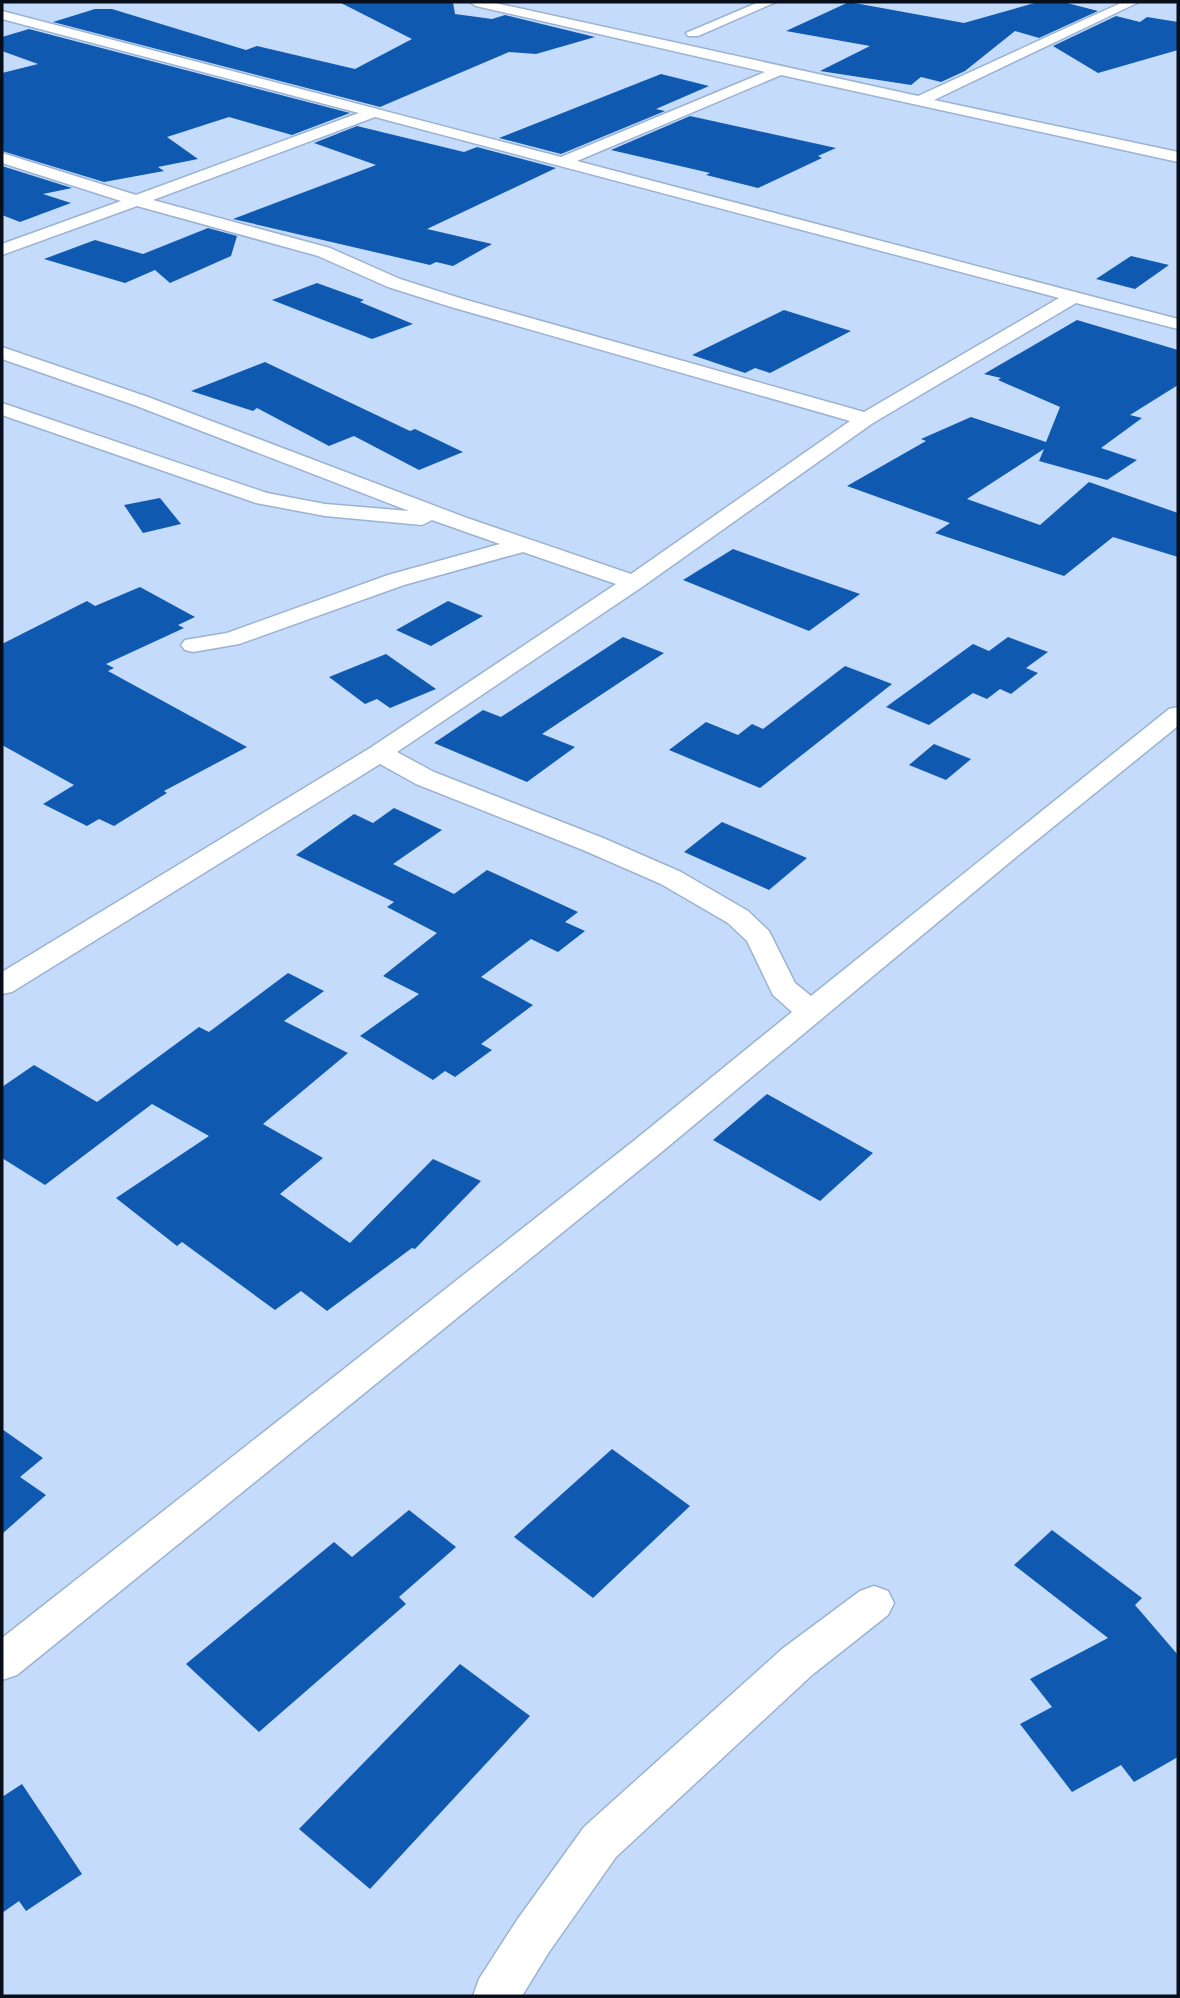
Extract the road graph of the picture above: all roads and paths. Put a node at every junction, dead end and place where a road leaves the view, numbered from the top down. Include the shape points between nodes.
1 (9, 2) edge
2 (476, 2) edge
3 (770, 2) edge
4 (1133, 2) edge
5 (2, 3) edge
6 (2, 15) edge
7 (693, 33) junction
8 (637, 40) junction
9 (705, 55) junction
10 (779, 71) junction
11 (920, 101) junction
12 (373, 113) junction
13 (2, 158) edge
14 (1178, 158) edge
15 (565, 162) junction
16 (135, 200) junction
17 (2, 250) edge
18 (1075, 296) junction
19 (1178, 324) edge
20 (2, 353) edge
21 (2, 409) edge
22 (866, 419) junction
23 (459, 523) junction
24 (526, 544) junction
25 (634, 582) junction
26 (193, 645) dead end
27 (1178, 713) edge
28 (379, 753) junction
29 (2, 985) edge
30 (811, 1012) junction
31 (874, 1603) dead end
32 (2, 1662) edge
33 (496, 1996) edge

1 - 5 street
2 - 8 street
3 - 7 street
4 - 11 street
6 - 12 street
7 - 8 street
7 - 9 street via 691,43
8 - 9 street
9 - 10 street
10 - 11 street
10 - 15 street
11 - 14 street
12 - 15 street
12 - 16 street
13 - 16 street
15 - 18 street
16 - 17 street
16 - 22 street via 324,252 394,283 457,303
18 - 19 street
18 - 22 street
20 - 23 street
21 - 23 street via 263,499
22 - 25 street
23 - 24 street
24 - 25 street
24 - 26 street via 407,577 231,639
25 - 28 street
27 - 30 street
28 - 29 street
28 - 30 street via 425,779 671,878 738,916 759,937 783,988
30 - 32 street
31 - 33 street via 797,1662 600,1842

